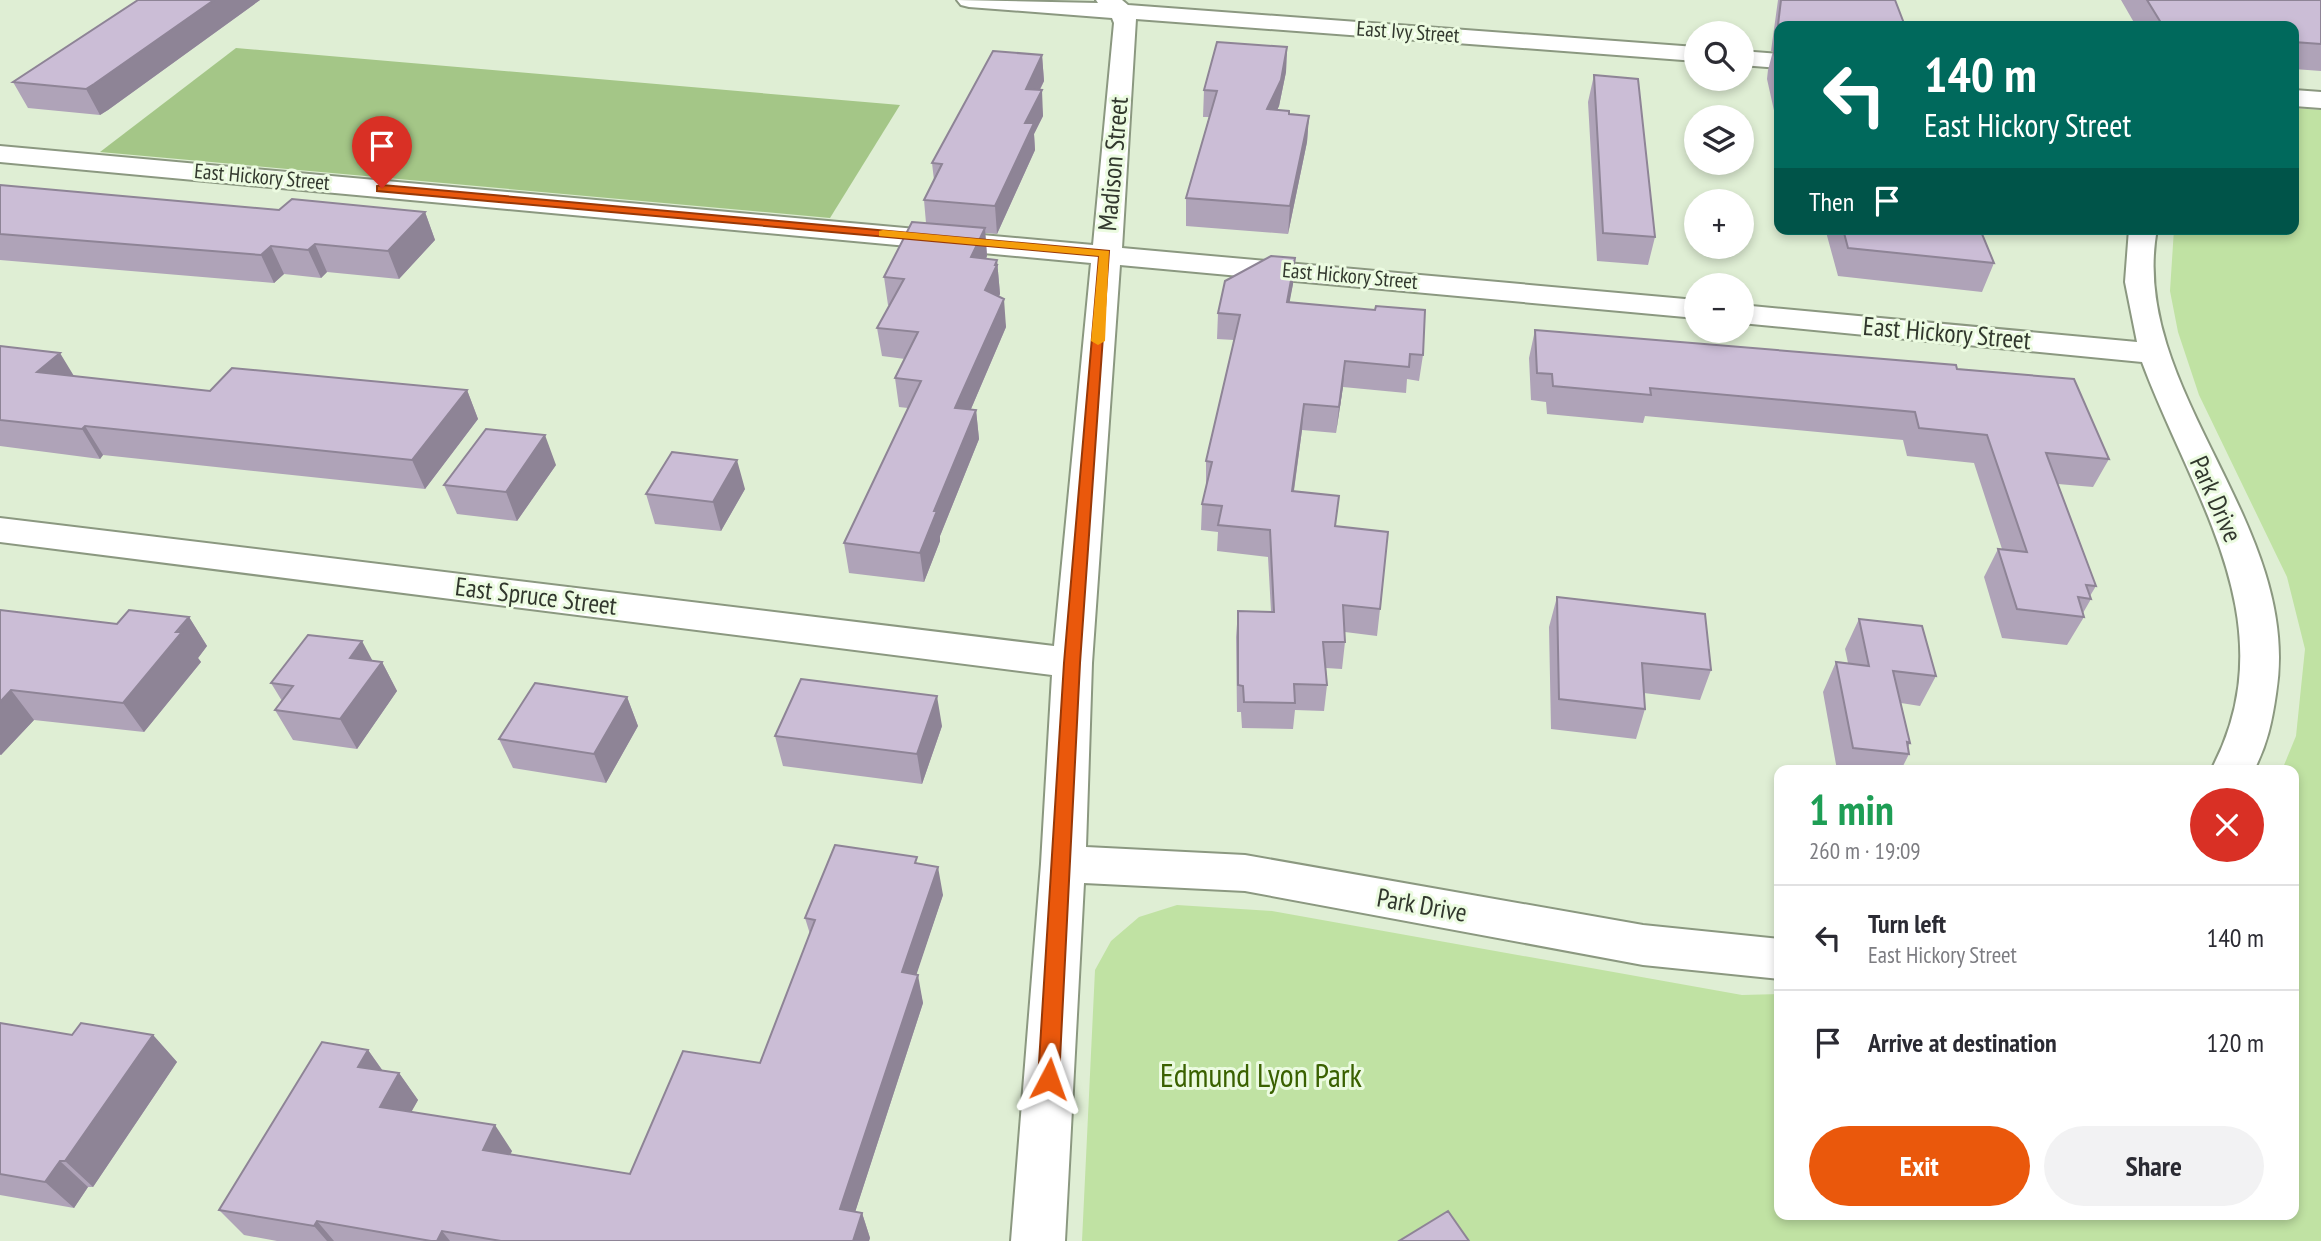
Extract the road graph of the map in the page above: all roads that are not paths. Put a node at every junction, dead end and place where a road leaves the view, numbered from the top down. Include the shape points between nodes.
1 (969, 0) edge
2 (1114, 5) edge
3 (1684, 53) edge
4 (1754, 59) edge
5 (1774, 61) edge
6 (2299, 99) edge
7 (2321, 100) edge
8 (0, 154) edge
9 (2143, 235) edge
10 (1105, 253) junction
11 (1684, 308) edge
12 (1754, 315) edge
13 (2152, 353) junction
14 (0, 530) edge
15 (1072, 663) junction
16 (2235, 765) edge
17 (1063, 864) junction
18 (1774, 958) edge
19 (1038, 1241) edge

1 - 2 street, East Ivy Street
2 - 3 street, East Ivy Street
2 - 10 street, Madison Street via 1126,23
4 - 5 street
6 - 7 street
8 - 10 street, East Hickory Street
9 - 13 street, Park Drive via 2140,285
10 - 11 street, East Hickory Street
10 - 15 street, Madison Street
12 - 13 street, East Hickory Street
13 - 16 street, Park Drive via 2255,595 2262,659 2248,745
14 - 15 street, East Spruce Street
15 - 17 street, Madison Street
17 - 18 street, Park Drive via 1245,873 1643,946
17 - 19 street, Madison Street

